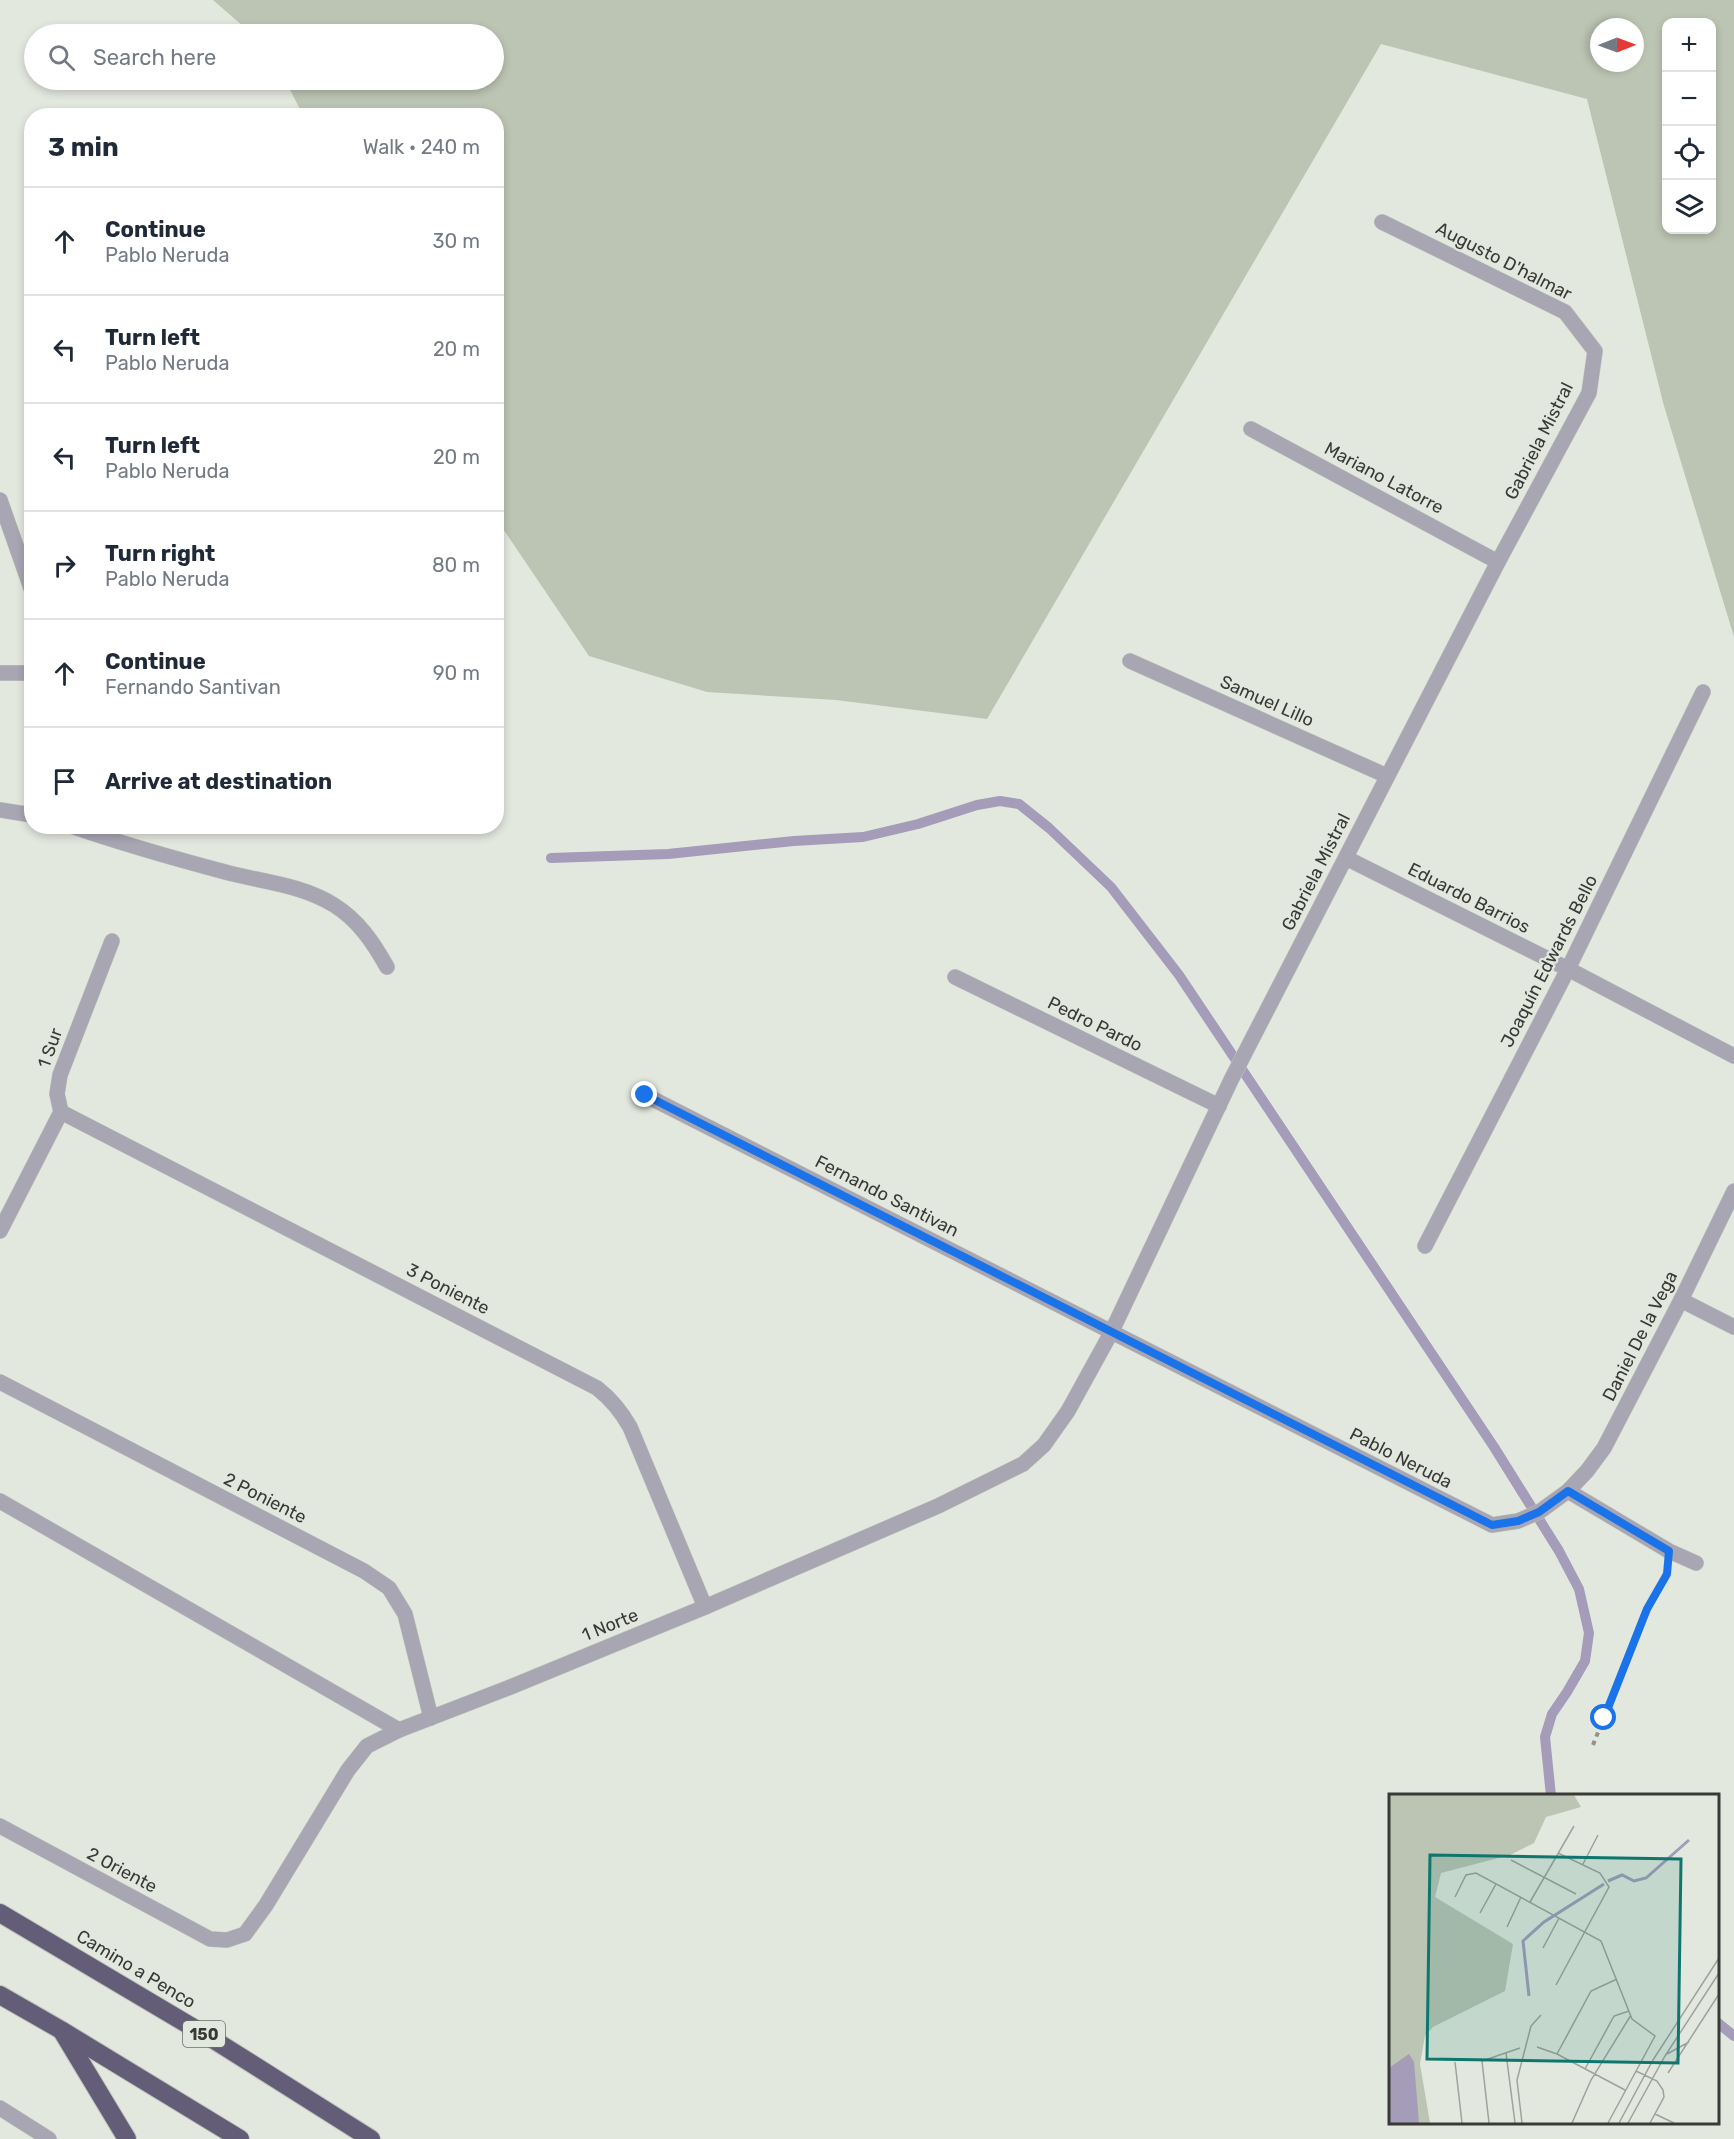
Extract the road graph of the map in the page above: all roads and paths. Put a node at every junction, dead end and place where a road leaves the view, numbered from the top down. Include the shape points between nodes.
1 (1382, 222) dead end
2 (1594, 351) joint
3 (1251, 429) dead end
4 (0, 500) edge
5 (1498, 562) junction
6 (24, 568) edge
7 (1130, 661) dead end
8 (0, 673) edge
9 (24, 673) edge
10 (1703, 692) dead end
11 (1387, 776) junction
12 (0, 810) edge
13 (24, 814) edge
14 (96, 834) edge
15 (1346, 858) junction
16 (112, 941) dead end
17 (387, 967) dead end
18 (1568, 969) junction
19 (955, 977) dead end
20 (1734, 1056) edge
21 (645, 1095) dead end
22 (1219, 1106) junction
23 (61, 1112) junction
24 (1734, 1191) edge
25 (0, 1231) edge
26 (1425, 1246) dead end
27 (1681, 1300) junction
28 (1734, 1328) edge
29 (1111, 1333) junction
30 (0, 1382) edge
31 (1068, 1411) joint
32 (1562, 1495) junction
33 (0, 1501) edge
34 (1669, 1551) junction
35 (1696, 1563) dead end
36 (705, 1607) junction
37 (432, 1718) junction
38 (399, 1730) junction
39 (1593, 1745) dead end
40 (0, 1826) edge
41 (0, 1913) edge
42 (227, 1940) joint
43 (0, 1995) edge
44 (62, 2030) junction
45 (0, 2108) edge
46 (49, 2139) edge
47 (127, 2139) edge
48 (240, 2139) edge
49 (372, 2139) edge

1 - 2 street, Augusto D'halmar via 1565,312
2 - 5 street, Gabriela Mistral via 1589,393
3 - 5 street, Mariano Latorre
4 - 6 street
5 - 11 street, Gabriela Mistral
7 - 11 street, Samuel Lillo
8 - 9 street
10 - 18 street, Joaquín Edwards Bello
11 - 15 street, Gabriela Mistral
12 - 13 street
14 - 17 street via 314,895 350,916
15 - 18 street, Eduardo Barrios
15 - 22 street, Gabriela Mistral
16 - 23 street, 1 Sur via 60,1075 57,1094
18 - 20 street, Eduardo Barrios
18 - 26 street, Joaquín Edwards Bello
19 - 22 street, Pedro Pardo
21 - 29 street, Fernando Santivan
22 - 29 street, Gabriela Mistral
23 - 25 street
23 - 36 street, 3 Poniente via 597,1388 610,1398 630,1427
24 - 27 street, Daniel De la Vega
27 - 28 street
27 - 32 street, Daniel De la Vega via 1604,1448
29 - 31 street, Gabriela Mistral
29 - 32 street, Pablo Neruda via 1492,1525 1518,1521
30 - 37 street, 2 Poniente via 364,1571 389,1588 405,1614
31 - 36 street, 1 Norte via 1044,1445 1023,1464 938,1506
32 - 34 street
33 - 38 street
34 - 35 street
34 - 39 path via 1667,1574 1647,1609
36 - 37 street, 1 Norte
37 - 38 street, 1 Norte
38 - 42 street, 1 Norte via 366,1746 266,1905 245,1934
40 - 42 street, 2 Oriente via 210,1939
41 - 49 highway, Camino a Penco / 150
43 - 44 highway
44 - 47 highway
44 - 48 highway
45 - 46 street

